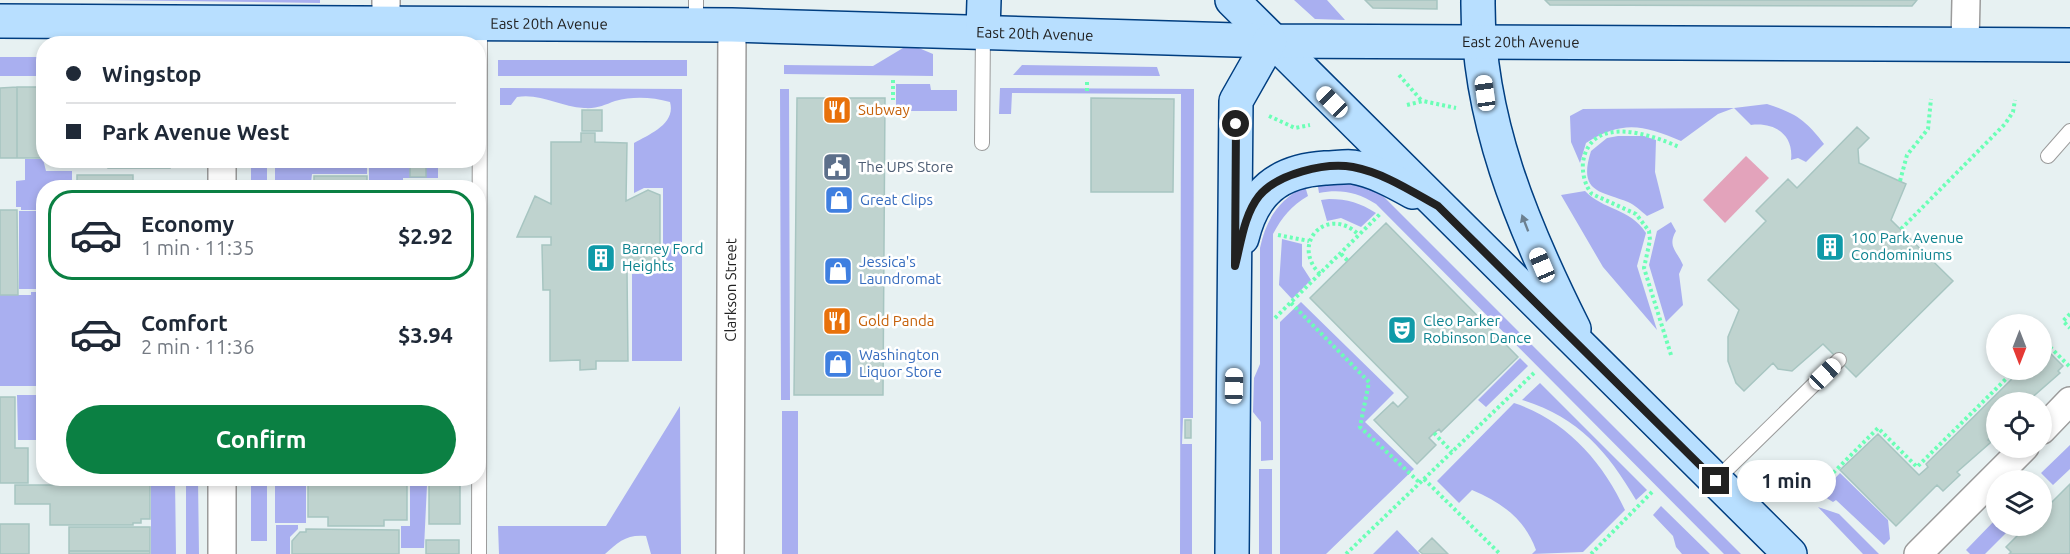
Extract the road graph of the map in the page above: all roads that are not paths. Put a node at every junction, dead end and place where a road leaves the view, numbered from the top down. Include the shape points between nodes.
1 (1232, 0) edge
2 (1478, 0) edge
3 (1966, 0) edge
4 (386, 12) edge
5 (696, 13) edge
6 (983, 16) edge
7 (0, 21) edge
8 (480, 24) junction
9 (732, 25) junction
10 (222, 33) edge
11 (480, 36) edge
12 (1270, 40) junction
13 (1478, 42) junction
14 (1965, 44) junction
15 (2070, 45) edge
16 (2070, 131) edge
17 (982, 143) dead end
18 (2048, 156) dead end
19 (1438, 206) junction
20 (1235, 266) junction
21 (1586, 352) junction
22 (1839, 360) dead end
23 (2070, 401) edge
24 (2052, 420) edge
25 (2014, 458) edge
26 (1716, 481) junction
27 (222, 486) edge
28 (479, 486) edge
29 (222, 554) edge
30 (479, 554) edge
31 (730, 554) edge
32 (1232, 554) edge
33 (1790, 554) edge
34 (1918, 554) edge

1 - 12 street
2 - 13 street
3 - 14 street
4 - 8 street, East 20th Avenue
4 - 10 street, East 20th Avenue
5 - 8 street, East 20th Avenue
5 - 9 street, East 20th Avenue
6 - 9 street, East 20th Avenue
6 - 12 street, East 20th Avenue
6 - 17 lane
7 - 10 street, East 20th Avenue
8 - 11 lane
9 - 31 street, Clarkson Street
12 - 13 street, East 20th Avenue
12 - 19 street
12 - 20 street via 1236,101
13 - 14 street, East 20th Avenue
21 -> 13 street via 1542,265 1510,182 1485,93
14 - 15 street, East 20th Avenue
16 - 18 lane
19 - 20 street via 1394,181 1352,167 1308,170 1281,178 1259,196 1246,219
19 - 21 street
20 - 32 street
21 - 26 street
22 - 26 lane
23 - 24 street
25 - 34 street
26 - 33 street
27 - 29 street
28 - 30 lane

